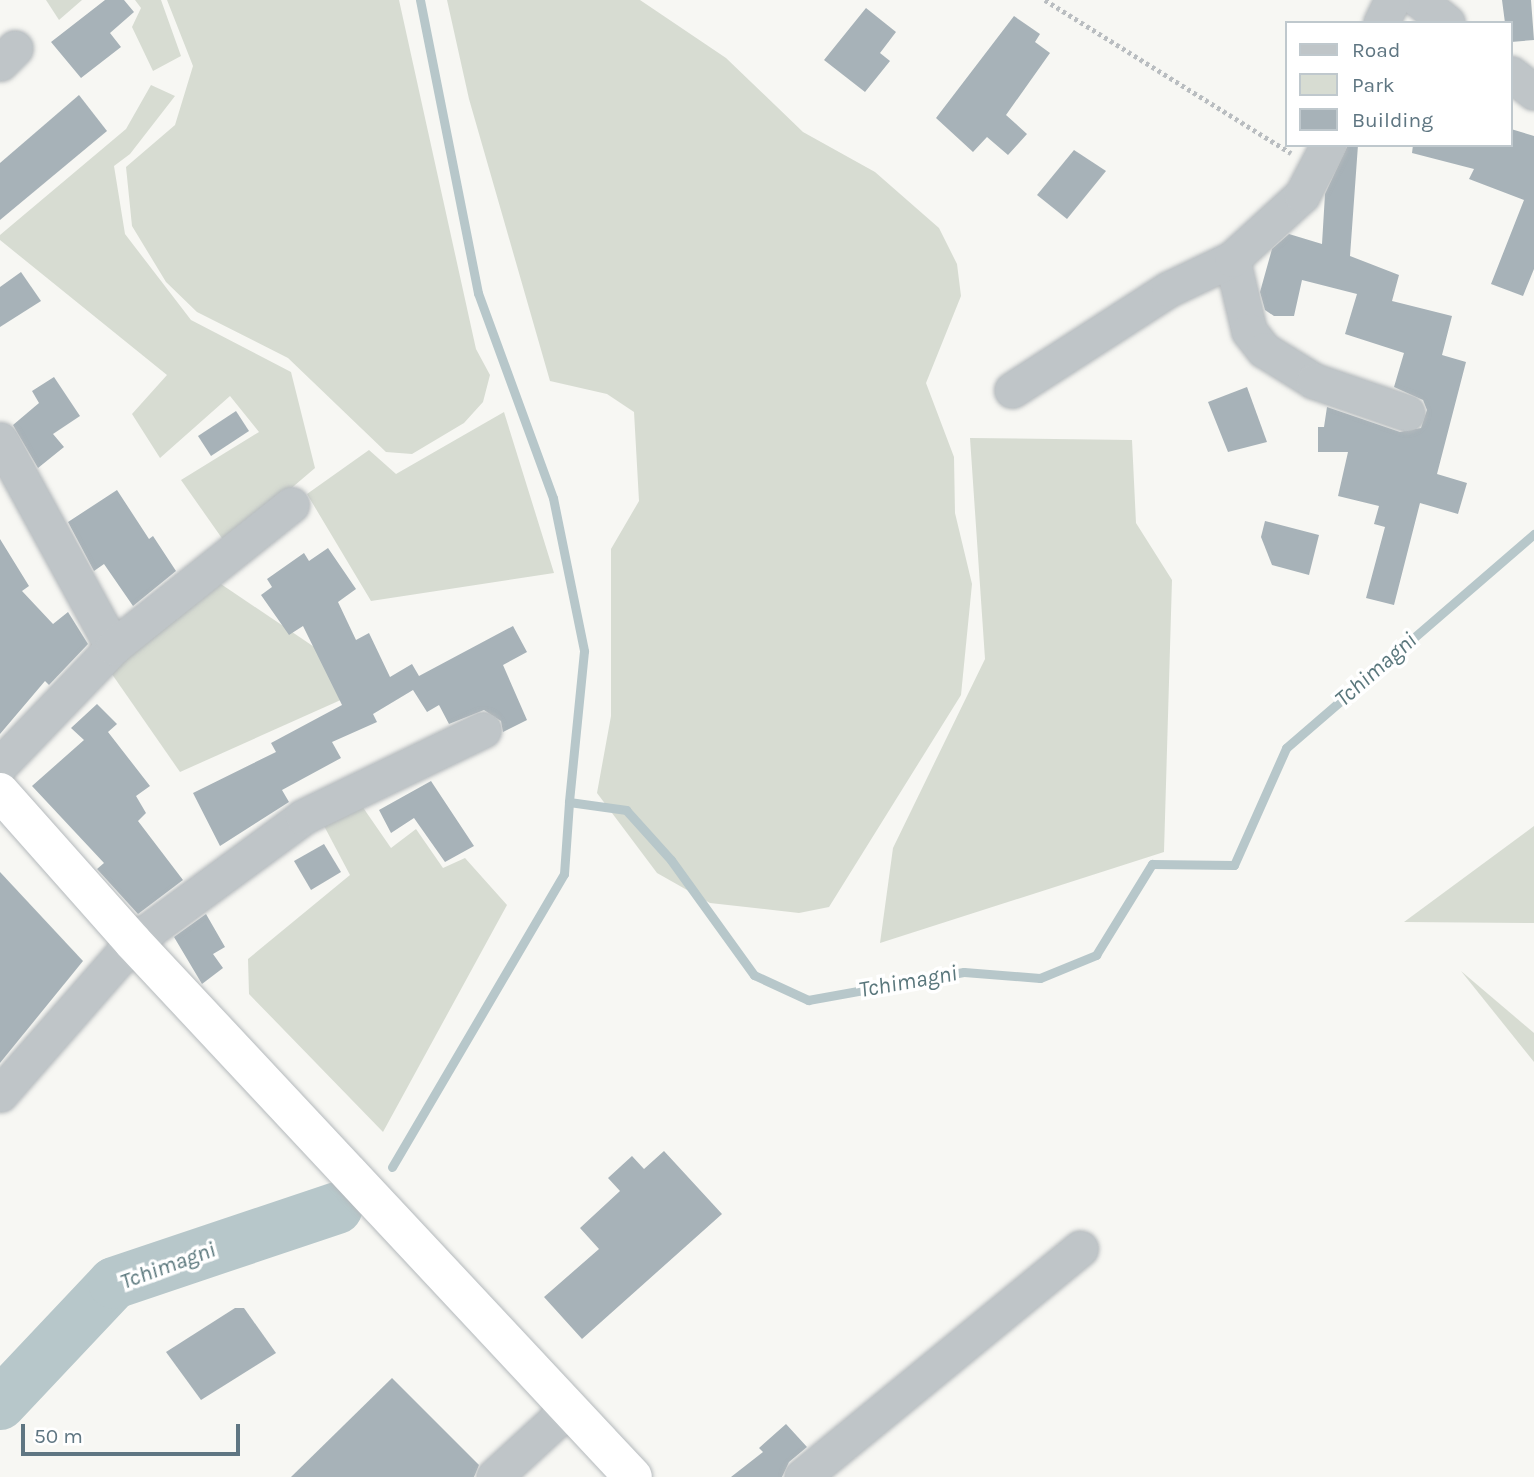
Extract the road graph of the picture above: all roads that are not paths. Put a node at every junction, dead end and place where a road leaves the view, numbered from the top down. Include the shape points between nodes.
1 (1392, 0) edge
2 (1419, 0) edge
3 (1382, 21) edge
4 (1445, 21) edge
5 (1513, 76) edge
6 (1534, 92) edge
7 (1323, 157) edge
8 (1232, 259) junction
9 (1012, 390) dead end
10 (1407, 412) dead end
11 (0, 440) edge
12 (291, 505) dead end
13 (113, 647) junction
14 (483, 730) dead end
15 (0, 765) edge
16 (0, 792) edge
17 (133, 942) junction
18 (0, 1094) edge
19 (1080, 1249) dead end
20 (568, 1409) junction
21 (494, 1477) edge
22 (633, 1477) edge
23 (802, 1477) edge

1 - 3 street
2 - 4 street
5 - 6 street
7 - 8 street via 1302,195
8 - 9 street via 1170,289
8 - 10 street via 1249,331 1264,350 1314,381
11 - 13 street
12 - 13 street
13 - 15 street
14 - 17 street via 303,817
16 - 17 highway
17 - 18 street
17 - 20 highway
19 - 23 street
20 - 21 street
20 - 22 highway

